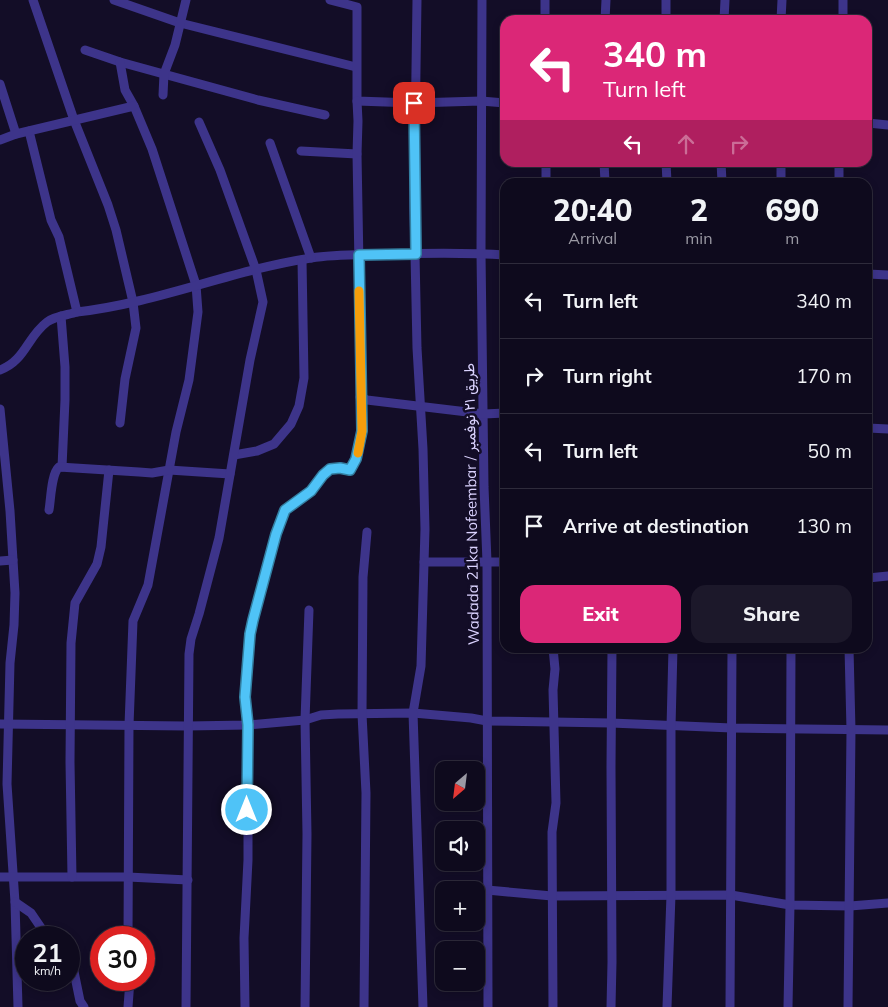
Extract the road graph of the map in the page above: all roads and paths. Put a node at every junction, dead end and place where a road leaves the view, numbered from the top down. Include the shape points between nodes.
1 (34, 0) edge
2 (114, 0) edge
3 (186, 0) edge
4 (330, 0) edge
5 (417, 0) edge
6 (482, 0) edge
7 (545, 0) edge
8 (606, 0) edge
9 (666, 0) edge
10 (725, 0) edge
11 (782, 0) edge
12 (843, 0) edge
13 (357, 3) edge
14 (545, 15) edge
15 (605, 15) edge
16 (666, 15) edge
17 (724, 15) edge
18 (782, 15) edge
19 (843, 15) edge
20 (180, 23) junction
21 (85, 50) dead end
22 (120, 62) junction
23 (356, 66) junction
24 (164, 74) junction
25 (0, 84) edge
26 (162, 95) dead end
27 (357, 101) junction
28 (481, 101) junction
29 (500, 102) edge
30 (414, 103) junction
31 (134, 106) junction
32 (325, 115) dead end
33 (74, 120) junction
34 (199, 122) dead end
35 (872, 123) edge
36 (888, 125) edge
37 (29, 131) junction
38 (16, 134) junction
39 (0, 140) edge
40 (270, 143) dead end
41 (301, 151) dead end
42 (357, 154) junction
43 (481, 253) junction
44 (416, 254) junction
45 (359, 255) junction
46 (500, 255) edge
47 (306, 259) junction
48 (256, 270) junction
49 (872, 274) edge
50 (888, 275) edge
51 (196, 285) junction
52 (133, 302) junction
53 (77, 312) junction
54 (61, 316) junction
55 (0, 370) edge
56 (360, 397) junction
57 (420, 405) junction
58 (0, 409) edge
59 (500, 413) edge
60 (484, 414) junction
61 (120, 423) dead end
62 (872, 428) edge
63 (888, 429) edge
64 (234, 455) junction
65 (62, 467) junction
66 (109, 470) junction
67 (169, 470) junction
68 (230, 474) junction
69 (49, 510) dead end
70 (366, 532) dead end
71 (13, 560) junction
72 (0, 561) edge
73 (424, 562) junction
74 (487, 562) junction
75 (500, 562) edge
76 (888, 576) edge
77 (872, 578) edge
78 (309, 610) dead end
79 (554, 653) edge
80 (612, 653) edge
81 (674, 653) edge
82 (732, 653) edge
83 (791, 653) edge
84 (849, 653) edge
85 (413, 713) junction
86 (362, 714) junction
87 (305, 720) junction
88 (486, 721) junction
89 (5, 723) edge
90 (553, 723) junction
91 (611, 723) junction
92 (70, 725) junction
93 (129, 725) junction
94 (248, 725) junction
95 (187, 726) junction
96 (671, 726) junction
97 (732, 728) junction
98 (791, 728) junction
99 (851, 730) junction
100 (888, 730) edge
101 (0, 877) edge
102 (13, 877) junction
103 (72, 877) junction
104 (128, 877) junction
105 (188, 880) junction
106 (487, 890) junction
107 (671, 895) junction
108 (552, 896) junction
109 (611, 896) junction
110 (731, 896) junction
111 (16, 902) junction
112 (888, 903) edge
113 (790, 905) junction
114 (850, 906) junction
115 (40, 926) edge
116 (128, 926) edge
117 (78, 991) edge
118 (131, 991) edge
119 (18, 1007) edge
120 (84, 1007) edge
121 (128, 1007) edge
122 (186, 1007) edge
123 (245, 1007) edge
124 (305, 1007) edge
125 (364, 1007) edge
126 (423, 1007) edge
127 (488, 1007) edge
128 (553, 1007) edge
129 (610, 1007) edge
130 (667, 1007) edge
131 (730, 1007) edge
132 (788, 1007) edge
133 (848, 1007) edge

1 - 33 street
2 - 20 street
3 - 20 street
4 - 13 street
5 - 30 street
6 - 28 street, Wadada 21ka Nofeembar / طريق ٢١ نوفمبر
7 - 14 street
8 - 15 street
9 - 16 street
10 - 17 street
11 - 18 street
12 - 19 street
13 - 23 street
20 - 23 street
20 - 24 street
21 - 22 street
22 - 24 street
22 - 31 street via 126,90
23 - 27 street
24 - 26 street
24 - 32 street
25 - 38 street
27 - 30 street
27 - 42 street
28 - 29 street
28 - 30 street
28 - 43 street, Wadada 21ka Nofeembar / طريق ٢١ نوفمبر
30 - 44 street
31 - 33 street
31 - 51 street via 152,149
33 - 37 street
33 - 52 street via 108,205
34 - 48 street
35 - 36 street
37 - 38 street
37 - 53 street
38 - 39 street
40 - 47 street
41 - 42 street
42 - 45 street
43 - 44 street
43 - 46 street
43 - 60 street, Wadada 21ka Nofeembar / طريق ٢١ نوفمبر
44 - 45 street
44 - 57 street
45 - 47 street
45 - 56 street
47 - 48 street
47 - 64 street via 304,378 299,406 291,424 274,444
48 - 51 street
48 - 64 street via 263,302
49 - 50 street
51 - 52 street
51 - 67 street via 198,312 194,350
52 - 53 street
52 - 61 street via 136,328
53 - 54 street
54 - 55 street via 48,321 13,364
54 - 65 street via 66,366
56 - 57 street
56 - 94 street via 362,431 350,470 330,469 311,491 285,510 278,528 250,634 245,697
57 - 60 street
57 - 73 street
58 - 71 street
59 - 60 street
60 - 74 street, Wadada 21ka Nofeembar / طريق ٢١ نوفمبر
62 - 63 street
64 - 68 street
65 - 66 street
65 - 69 street via 56,470
66 - 67 street via 152,473
66 - 92 street via 101,547 96,564 75,603
67 - 68 street
67 - 93 street via 148,585 133,621
68 - 95 street via 218,538 191,639
70 - 86 street
71 - 72 street
71 - 89 street via 14,625
73 - 74 street
73 - 85 street via 421,666
74 - 75 street
74 - 88 street, Wadada 21ka Nofeembar / طريق ٢١ نوفمبر
76 - 77 street
78 - 87 street
79 - 90 street
80 - 91 street
81 - 96 street
82 - 97 street
83 - 98 street
84 - 99 street
85 - 86 street
85 - 88 street
85 - 126 street
86 - 87 street
86 - 125 street via 366,793
87 - 94 street
87 - 124 street
88 - 90 street
88 - 106 street, Wadada 21ka Nofeembar / طريق ٢١ نوفمبر
89 - 92 street
89 - 102 street
90 - 91 street
90 - 108 street via 556,803 552,832
91 - 96 street
91 - 109 street
92 - 93 street
92 - 103 street
93 - 95 street
93 - 104 street
94 - 95 street
94 - 123 street
95 - 105 street
96 - 97 street
96 - 107 street
97 - 98 street
97 - 110 street
98 - 99 street
98 - 113 street
99 - 100 street
99 - 114 street
101 - 102 street
102 - 103 street
102 - 111 street
103 - 104 street
104 - 105 street
104 - 116 street
105 - 122 street
106 - 108 street
106 - 127 street, Wadada 21ka Nofeembar / طريق ٢١ نوفمبر
107 - 109 street
107 - 110 street
107 - 130 street
108 - 109 street
108 - 128 street
109 - 129 street
110 - 113 street
110 - 131 street
111 - 115 street via 31,913
111 - 119 street
112 - 114 street
113 - 114 street
113 - 132 street
114 - 133 street
117 - 120 street
118 - 121 street

